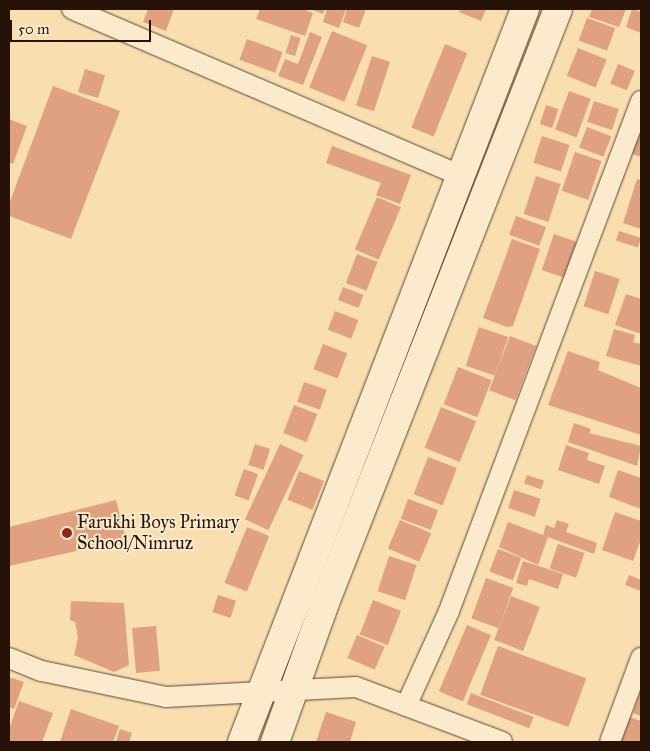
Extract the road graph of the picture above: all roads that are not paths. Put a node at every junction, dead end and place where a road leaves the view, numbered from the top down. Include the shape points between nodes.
1 (72, 9) edge
2 (525, 9) edge
3 (558, 9) edge
4 (641, 101) edge
5 (462, 176) junction
6 (9, 658) edge
7 (641, 658) edge
8 (294, 689) junction
9 (261, 691) junction
10 (406, 706) junction
11 (242, 742) edge
12 (275, 742) edge
13 (502, 742) edge
14 (610, 742) edge

1 - 5 street
2 - 5 street
3 - 8 street
4 - 10 street via 449,611
5 - 9 street
6 - 9 street via 42,671 166,697
7 - 14 street
8 - 9 street
8 - 10 street via 356,687
8 - 12 street
9 - 11 street
10 - 13 street

